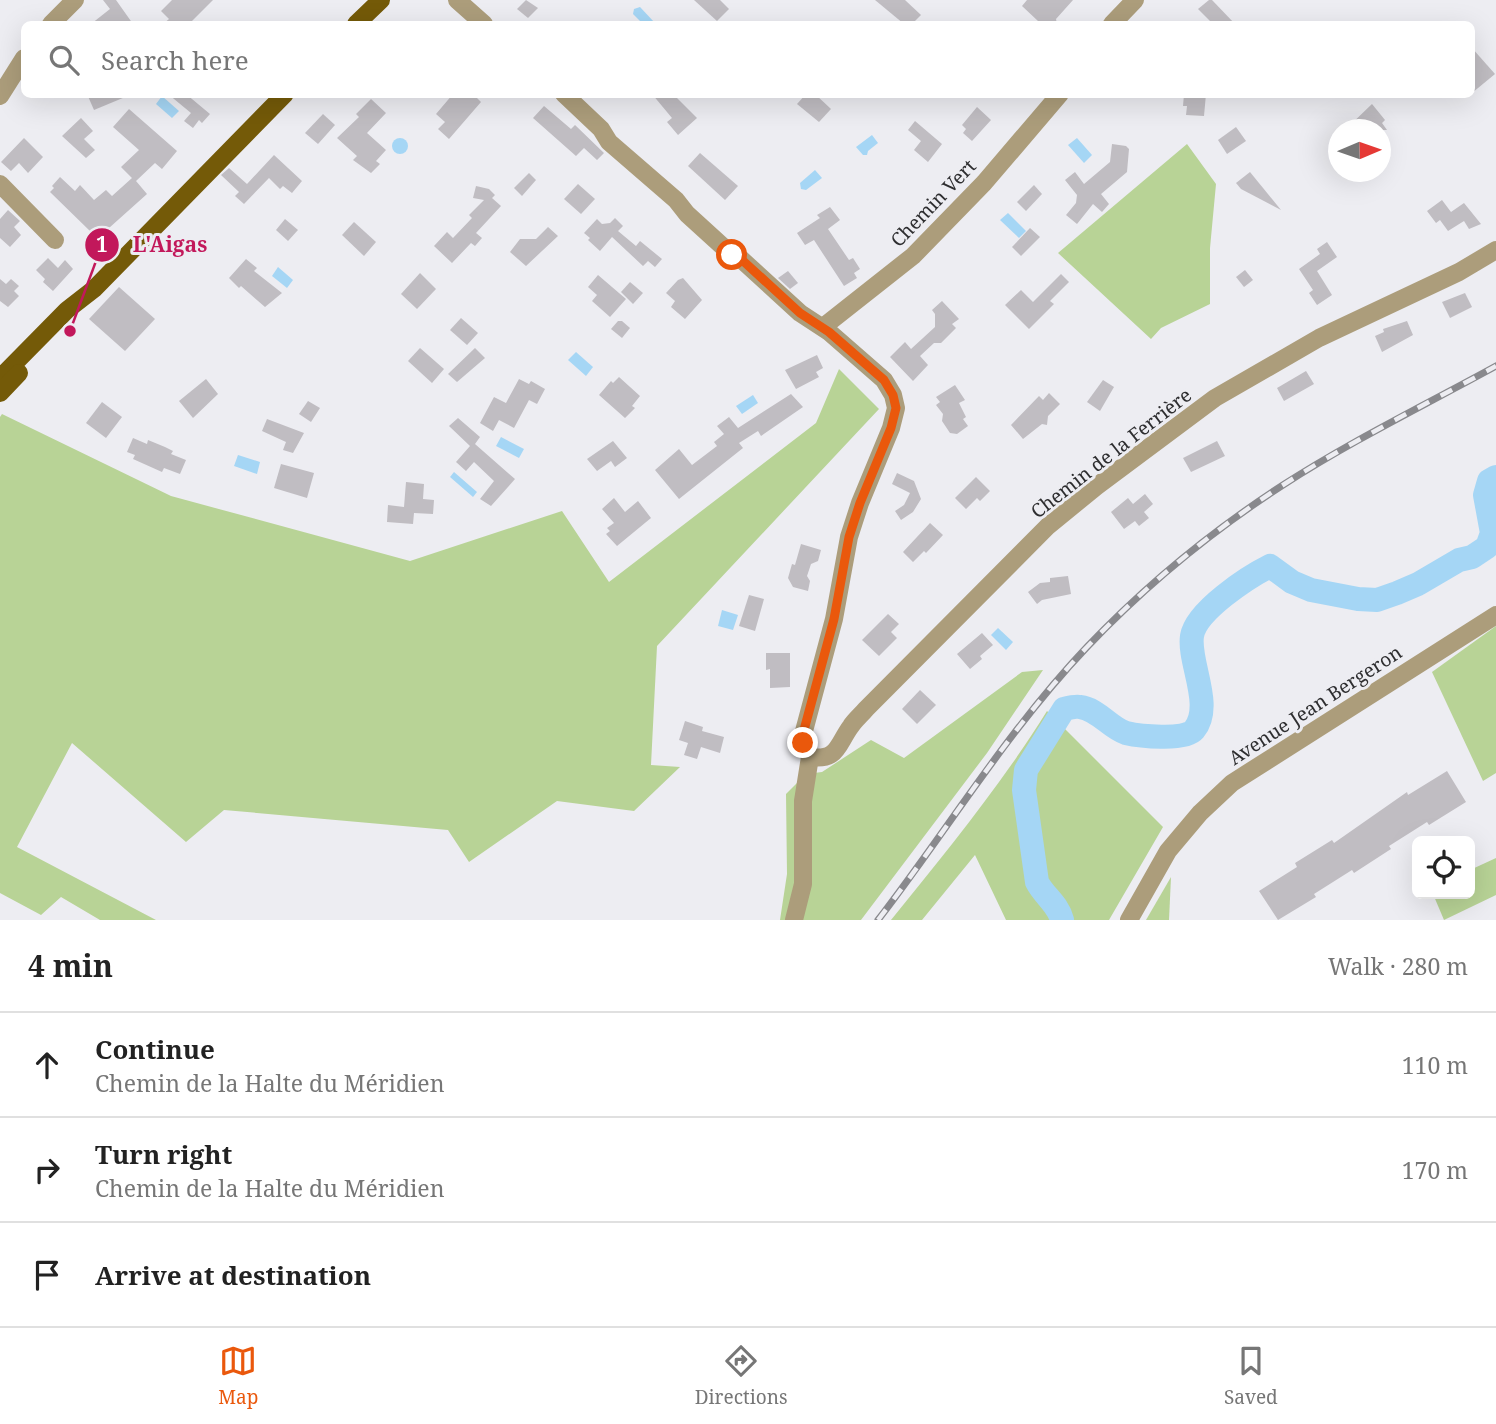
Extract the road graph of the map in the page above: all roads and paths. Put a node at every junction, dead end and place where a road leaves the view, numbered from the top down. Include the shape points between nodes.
1 (75, 0) edge
2 (381, 0) edge
3 (457, 0) edge
4 (1135, 0) edge
5 (62, 21) edge
6 (359, 21) edge
7 (481, 21) edge
8 (1114, 21) edge
9 (21, 63) edge
10 (0, 96) edge
11 (281, 98) edge
12 (568, 98) edge
13 (1057, 98) edge
14 (0, 184) edge
15 (55, 240) dead end
16 (1496, 250) edge
17 (93, 289) junction
18 (823, 327) junction
19 (0, 378) edge
20 (0, 393) edge
21 (1496, 615) edge
22 (810, 757) junction
23 (794, 920) edge
24 (1129, 920) edge

1 - 5 street
2 - 6 main road
3 - 7 street
4 - 8 street
9 - 10 street
11 - 17 main road
12 - 18 street via 609,142 732,255
13 - 18 street, Chemin Vert via 913,256
14 - 15 street
16 - 22 street, Chemin de la Ferrière via 1296,351 1215,398 1048,526 866,709 833,754
17 - 19 main road
17 - 20 main road
18 - 22 street via 884,380 896,408 849,537 834,619 804,730 803,743
21 - 24 street, Avenue Jean Bergeron via 1232,783 1168,851
22 - 23 street via 803,801 803,884

